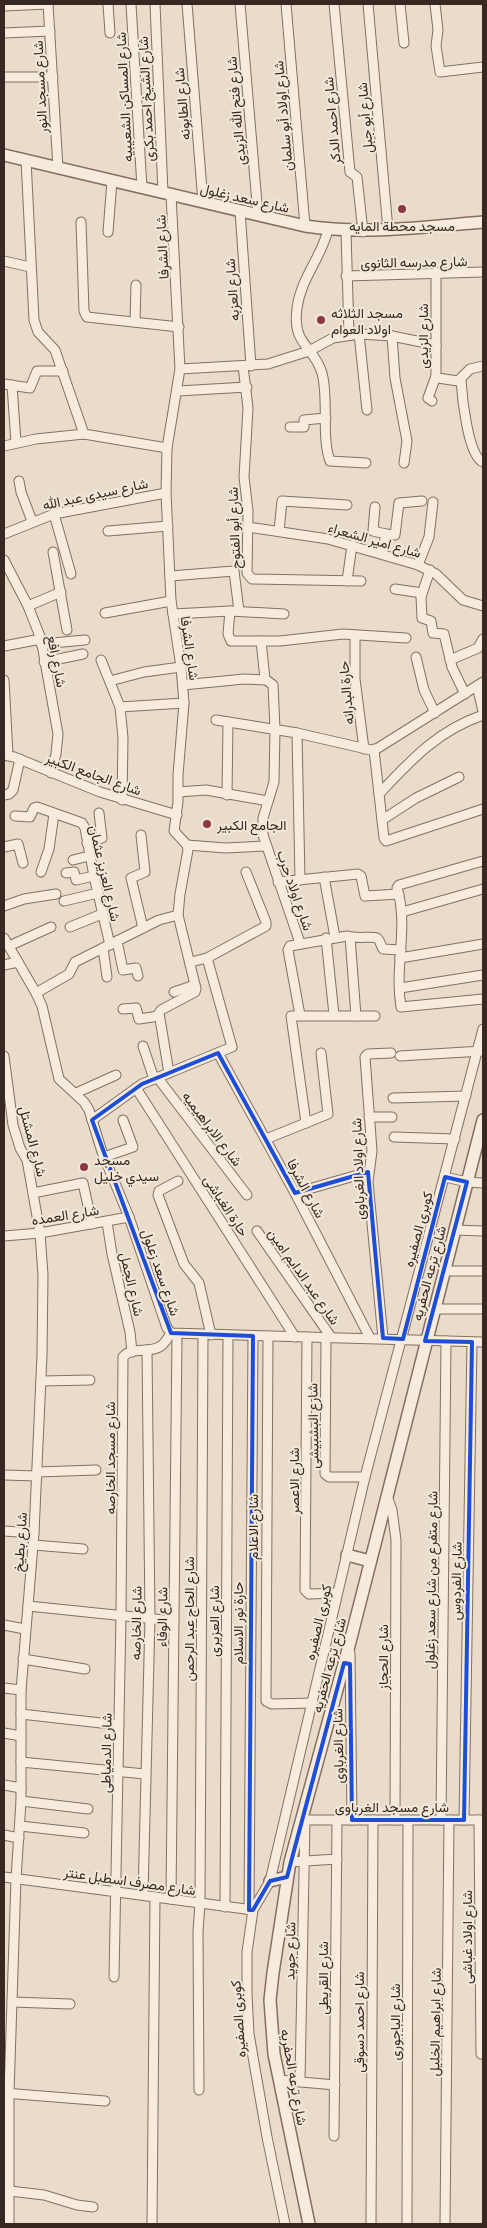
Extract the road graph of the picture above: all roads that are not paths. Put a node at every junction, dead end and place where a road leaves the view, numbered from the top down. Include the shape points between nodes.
1 (48, 4) edge
2 (108, 4) edge
3 (131, 4) edge
4 (155, 4) edge
5 (187, 4) edge
6 (240, 4) edge
7 (286, 4) edge
8 (334, 4) edge
9 (368, 4) edge
10 (400, 4) edge
11 (435, 4) edge
12 (4, 6) edge
13 (50, 31) junction
14 (4, 33) edge
15 (110, 33) dead end
16 (404, 43) dead end
17 (483, 67) edge
18 (4, 77) edge
19 (52, 77) junction
20 (4, 155) edge
21 (26, 160) junction
22 (58, 168) junction
23 (112, 181) junction
24 (142, 188) junction
25 (167, 194) junction
26 (203, 202) junction
27 (240, 211) junction
28 (258, 215) junction
29 (81, 222) dead end
30 (483, 222) edge
31 (305, 226) junction
32 (328, 230) junction
33 (388, 230) junction
34 (346, 231) junction
35 (108, 232) dead end
36 (363, 232) junction
37 (4, 261) edge
38 (30, 267) junction
39 (436, 272) junction
40 (483, 272) edge
41 (346, 276) junction
42 (136, 285) dead end
43 (135, 322) junction
44 (179, 327) junction
45 (359, 334) junction
46 (349, 335) junction
47 (392, 336) junction
48 (436, 344) junction
49 (309, 351) junction
50 (247, 366) junction
51 (483, 366) edge
52 (180, 369) junction
53 (63, 371) junction
54 (436, 376) junction
55 (460, 380) junction
56 (8, 385) edge
57 (247, 387) junction
58 (178, 391) junction
59 (432, 401) dead end
60 (367, 410) dead end
61 (326, 418) junction
62 (290, 427) dead end
63 (84, 434) junction
64 (16, 443) junction
65 (4, 446) edge
66 (167, 448) junction
67 (366, 462) dead end
68 (483, 462) edge
69 (404, 464) dead end
70 (19, 481) dead end
71 (166, 493) junction
72 (422, 501) dead end
73 (433, 502) dead end
74 (347, 505) dead end
75 (375, 507) dead end
76 (54, 514) junction
77 (32, 521) junction
78 (168, 526) junction
79 (248, 527) junction
80 (108, 531) dead end
81 (279, 531) junction
82 (4, 534) edge
83 (386, 534) junction
84 (352, 545) junction
85 (53, 552) dead end
86 (382, 554) junction
87 (4, 560) edge
88 (418, 565) junction
89 (430, 570) junction
90 (71, 574) dead end
91 (170, 576) junction
92 (347, 581) junction
93 (360, 581) dead end
94 (395, 589) dead end
95 (61, 592) junction
96 (422, 593) junction
97 (171, 602) junction
98 (28, 606) junction
99 (483, 606) edge
100 (234, 611) junction
101 (105, 613) dead end
102 (173, 614) junction
103 (284, 614) dead end
104 (67, 630) dead end
105 (355, 634) junction
106 (406, 638) dead end
107 (483, 639) edge
108 (85, 640) dead end
109 (41, 641) junction
110 (261, 641) junction
111 (4, 646) edge
112 (83, 654) dead end
113 (416, 658) dead end
114 (100, 660) dead end
115 (450, 660) junction
116 (44, 662) junction
117 (181, 667) junction
118 (4, 680) edge
119 (266, 680) junction
120 (110, 681) junction
121 (480, 684) edge
122 (183, 685) junction
123 (465, 694) junction
124 (184, 703) junction
125 (120, 707) junction
126 (483, 710) edge
127 (434, 713) junction
128 (483, 714) edge
129 (216, 720) dead end
130 (228, 722) junction
131 (275, 729) junction
132 (298, 733) junction
133 (364, 749) junction
134 (374, 750) junction
135 (6, 755) edge
136 (20, 759) junction
137 (51, 773) junction
138 (459, 777) dead end
139 (178, 792) junction
140 (379, 794) junction
141 (4, 795) edge
142 (227, 795) junction
143 (122, 800) junction
144 (268, 801) junction
145 (483, 809) edge
146 (99, 813) dead end
147 (54, 814) junction
148 (14, 816) dead end
149 (177, 816) junction
150 (382, 820) junction
151 (141, 835) dead end
152 (87, 844) junction
153 (188, 845) junction
154 (266, 846) junction
155 (4, 847) edge
156 (89, 856) junction
157 (73, 860) dead end
158 (483, 861) edge
159 (23, 863) dead end
160 (41, 872) dead end
161 (246, 872) dead end
162 (66, 873) dead end
163 (94, 876) junction
164 (324, 877) junction
165 (300, 880) junction
166 (278, 882) junction
167 (483, 889) edge
168 (98, 893) junction
169 (56, 894) dead end
170 (398, 894) junction
171 (64, 901) dead end
172 (4, 906) edge
173 (402, 912) junction
174 (102, 914) junction
175 (178, 915) junction
176 (51, 927) dead end
177 (70, 927) dead end
178 (143, 928) junction
179 (350, 937) junction
180 (330, 938) junction
181 (6, 942) edge
182 (300, 943) junction
183 (483, 944) edge
184 (110, 945) junction
185 (400, 954) junction
186 (207, 958) junction
187 (18, 962) junction
188 (191, 962) junction
189 (4, 965) edge
190 (483, 975) edge
191 (138, 976) dead end
192 (107, 977) dead end
193 (196, 985) junction
194 (400, 988) junction
195 (174, 992) dead end
196 (36, 993) junction
197 (483, 999) edge
198 (123, 1009) dead end
199 (300, 1015) junction
200 (334, 1015) junction
201 (159, 1016) junction
202 (356, 1016) junction
203 (375, 1016) dead end
204 (483, 1029) edge
205 (143, 1046) dead end
206 (480, 1051) edge
207 (218, 1053) junction
208 (321, 1053) dead end
209 (4, 1060) edge
210 (169, 1073) junction
211 (116, 1075) dead end
212 (155, 1078) junction
213 (136, 1088) junction
214 (6, 1093) edge
215 (76, 1093) junction
216 (466, 1096) junction
217 (393, 1098) dead end
218 (369, 1116) junction
219 (392, 1117) dead end
220 (92, 1120) junction
221 (123, 1120) dead end
222 (483, 1120) edge
223 (306, 1123) junction
224 (394, 1137) dead end
225 (266, 1139) junction
226 (455, 1139) junction
227 (104, 1157) junction
228 (368, 1172) junction
229 (445, 1177) junction
230 (178, 1181) dead end
231 (467, 1182) junction
232 (483, 1183) edge
233 (32, 1193) junction
234 (295, 1193) junction
235 (247, 1195) dead end
236 (129, 1217) junction
237 (107, 1222) junction
238 (92, 1224) junction
239 (455, 1230) junction
240 (483, 1230) edge
241 (256, 1231) dead end
242 (40, 1233) junction
243 (4, 1236) edge
244 (444, 1271) junction
245 (483, 1271) edge
246 (434, 1309) junction
247 (483, 1309) edge
248 (174, 1334) junction
249 (207, 1335) junction
250 (228, 1336) junction
251 (253, 1336) junction
252 (268, 1336) junction
253 (295, 1337) junction
254 (307, 1337) junction
255 (328, 1337) junction
256 (370, 1338) junction
257 (383, 1338) junction
258 (403, 1339) junction
259 (425, 1341) junction
260 (446, 1341) junction
261 (472, 1342) junction
262 (483, 1342) edge
263 (147, 1350) junction
264 (132, 1352) junction
265 (90, 1380) dead end
266 (41, 1381) junction
267 (96, 1470) dead end
268 (37, 1474) junction
269 (4, 1475) edge
270 (365, 1477) junction
271 (386, 1495) junction
272 (4, 1531) edge
273 (34, 1533) junction
274 (34, 1545) junction
275 (83, 1549) dead end
276 (347, 1555) junction
277 (370, 1561) junction
278 (337, 1593) junction
279 (28, 1606) junction
280 (121, 1616) junction
281 (150, 1619) junction
282 (174, 1621) junction
283 (4, 1625) edge
284 (25, 1629) junction
285 (350, 1642) junction
286 (23, 1659) junction
287 (85, 1669) dead end
288 (4, 1688) edge
289 (21, 1690) junction
290 (313, 1703) junction
291 (21, 1714) junction
292 (119, 1725) junction
293 (4, 1733) edge
294 (21, 1736) junction
295 (21, 1762) junction
296 (118, 1771) junction
297 (145, 1774) junction
298 (4, 1785) edge
299 (22, 1788) junction
300 (21, 1801) junction
301 (88, 1809) dead end
302 (303, 1820) junction
303 (337, 1820) junction
304 (352, 1820) junction
305 (373, 1820) junction
306 (395, 1820) junction
307 (408, 1820) junction
308 (445, 1820) junction
309 (464, 1820) junction
310 (481, 1820) edge
311 (20, 1826) junction
312 (84, 1833) dead end
313 (4, 1835) edge
314 (19, 1838) junction
315 (336, 1859) junction
316 (304, 1861) junction
317 (290, 1862) junction
318 (4, 1877) edge
319 (287, 1877) junction
320 (16, 1879) junction
321 (270, 1881) junction
322 (117, 1891) junction
323 (143, 1895) junction
324 (155, 1897) junction
325 (171, 1899) junction
326 (200, 1903) junction
327 (225, 1907) junction
328 (251, 1910) junction
329 (4, 1933) edge
330 (14, 1935) junction
331 (8, 1957) edge
332 (114, 1977) dead end
333 (12, 2002) junction
334 (70, 2004) dead end
335 (7, 2032) edge
336 (7, 2054) edge
337 (480, 2054) dead end
338 (279, 2080) junction
339 (300, 2082) junction
340 (335, 2085) junction
341 (199, 2090) dead end
342 (6, 2093) edge
343 (105, 2100) dead end
344 (334, 2136) dead end
345 (6, 2138) edge
346 (10, 2191) junction
347 (93, 2207) dead end
348 (9, 2224) edge
349 (152, 2224) edge
350 (285, 2224) edge
351 (308, 2224) edge
352 (371, 2224) edge
353 (407, 2224) edge
354 (446, 2224) edge

1 - 12 street
1 - 13 street, شارع مسجد النور
2 - 15 street
3 - 24 street, شارع المساكن الشعيبيه
4 - 25 street, شارع الشيخ احمد بكرى
5 - 26 street, شارع الطابونه
6 - 28 street, شارع فتح الله الزيدى
7 - 31 street, شارع اولاد أبو سلمان
8 - 36 street, شارع احمد الدكر via 350,172 357,177
9 - 33 street, شارع أبو جبل
10 - 16 street
11 - 17 street via 440,72
13 - 14 street
13 - 19 street, شارع مسجد النور
18 - 19 street
19 - 22 street, شارع مسجد النور
20 - 21 street, شارع سعد زغلول
21 - 22 street, شارع سعد زغلول
21 - 38 street
22 - 23 street, شارع سعد زغلول
23 - 24 street, شارع سعد زغلول
23 - 35 street
24 - 25 street, شارع سعد زغلول
25 - 26 street, شارع سعد زغلول
25 - 44 street, شارع الشرفا
26 - 27 street, شارع سعد زغلول
27 - 28 street, شارع سعد زغلول
27 - 50 street, شارع العزبه
28 - 31 street, شارع سعد زغلول
29 - 43 street via 85,314 90,318
30 - 33 street, شارع سعد زغلول
31 - 32 street, شارع سعد زغلول
32 - 34 street, شارع سعد زغلول
32 - 49 street via 320,253 304,280 296,309 299,338
33 - 36 street, شارع سعد زغلول
34 - 36 street, شارع سعد زغلول
34 - 41 street
37 - 38 street
38 - 53 street via 35,326 54,346
39 - 40 street, شارع مدرسه الثانوى
39 - 41 street, شارع مدرسه الثانوى
39 - 48 street, شارع الزيدى
41 - 46 street
42 - 43 street
43 - 44 street
44 - 52 street, شارع الشرفا
45 - 46 street
45 - 47 street
45 - 60 street
46 - 49 street via 327,341
47 - 48 street
47 - 69 street via 395,378 406,441
48 - 54 street, شارع الزيدى
49 - 50 street via 285,360
49 - 61 street via 323,378
50 - 52 street
50 - 57 street, شارع أبو الفتوح
51 - 55 street via 470,369
52 - 58 street, شارع الشرفا
53 - 56 street via 37,371 30,388
53 - 63 street
54 - 55 street, شارع الزيدى
54 - 59 street via 428,398
55 - 68 street via 467,429 478,459
56 - 64 street
57 - 58 street
57 - 79 street, شارع أبو الفتوح via 244,477
58 - 66 street, شارع الشرفا
61 - 62 street via 304,420 304,427
61 - 67 street via 330,461
63 - 64 street
63 - 66 street
64 - 65 street
66 - 71 street, شارع الشرفا
70 - 77 street
71 - 76 street, شارع سيدى عبد الله
71 - 78 street, شارع الشرفا
72 - 83 street via 399,503 394,535
73 - 88 street via 429,537
74 - 81 street via 282,500
75 - 83 street via 374,531
76 - 77 street, شارع سيدى عبد الله
76 - 90 street
77 - 82 street, شارع سيدى عبد الله
78 - 80 street
78 - 91 street, شارع الشرفا
79 - 81 street, شارع امير الشعراء
79 - 92 street, شارع أبو الفتوح via 246,568 252,578
81 - 84 street, شارع امير الشعراء
83 - 86 street
84 - 86 street, شارع امير الشعراء
84 - 92 street
85 - 95 street
86 - 88 street, شارع امير الشعراء
87 - 98 street, شارع رافع
88 - 89 street, شارع امير الشعراء
89 - 96 street
89 - 99 street, شارع امير الشعراء via 463,600
91 - 97 street, شارع الشرفا
91 - 100 street via 234,571
92 - 93 street, شارع أبو الفتوح
94 - 96 street
95 - 98 street
95 - 104 street
96 - 115 street via 422,618 432,622 433,633 444,634
97 - 101 street
97 - 102 street, شارع الشرفا
98 - 109 street, شارع رافع
100 - 102 street
100 - 103 street
100 - 110 street via 229,639
102 - 117 street, شارع الشرفا
105 - 106 street
105 - 110 street
105 - 133 street, حارة البدرانه via 355,679
107 - 115 street via 478,648
108 - 109 street
109 - 111 street
109 - 116 street, شارع رافع
110 - 119 street
112 - 116 street
113 - 127 street
114 - 120 street
115 - 123 street
116 - 137 street, شارع رافع via 58,734
117 - 120 street
117 - 122 street, شارع الشرفا
118 - 135 street
119 - 122 street
119 - 131 street, شارع اولاد حرب via 273,685
120 - 125 street
121 - 123 street
121 - 126 street
122 - 124 street, شارع الشرفا
123 - 127 street
124 - 125 street
124 - 139 street, شارع الشرفا
125 - 143 street
127 - 134 street
128 - 140 street via 429,743
129 - 130 street
130 - 131 street
130 - 142 street
131 - 132 street
131 - 144 street, شارع اولاد حرب via 274,782
132 - 133 street
132 - 165 street
133 - 134 street
134 - 140 street
135 - 136 street, شارع الجامع الكبير
136 - 137 street, شارع الجامع الكبير
136 - 141 street via 13,790
137 - 143 street, شارع الجامع الكبير
138 - 150 street via 416,798
139 - 142 street via 206,790
139 - 149 street, شارع الشرفا
140 - 150 street
142 - 144 street
143 - 149 street, شارع الجامع الكبير
144 - 154 street, شارع اولاد حرب via 263,818
145 - 150 street via 390,841 384,838
146 - 152 street via 102,838
147 - 148 street, شارع العزيز عثمان via 37,807 30,817
147 - 152 street, شارع العزيز عثمان via 82,823
147 - 160 street via 49,849
149 - 153 street, شارع الشرفا via 174,832
151 - 178 street via 145,872 131,878
152 - 156 street, شارع العزيز عثمان
153 - 154 street via 226,848
153 - 175 street
154 - 166 street, شارع اولاد حرب
155 - 159 street via 18,844
156 - 157 street
156 - 163 street, شارع العزيز عثمان
158 - 170 street via 399,885
161 - 186 street via 266,926
162 - 163 street via 74,872 76,880
163 - 168 street, شارع العزيز عثمان
164 - 165 street
164 - 170 street via 360,874 365,896
164 - 180 street
165 - 166 street
166 - 182 street, شارع اولاد حرب
167 - 173 street
168 - 171 street
168 - 174 street, شارع العزيز عثمان
169 - 172 street
170 - 173 street
173 - 185 street
174 - 177 street
174 - 184 street, شارع العزيز عثمان
175 - 178 street
175 - 188 street
176 - 181 street
178 - 184 street
179 - 180 street
179 - 185 street via 375,938 383,949
179 - 202 street
180 - 182 street
180 - 200 street
181 - 187 street, شارع سعد زعلول
182 - 199 street via 288,950
183 - 185 street
184 - 191 street via 122,970 136,968
184 - 192 street
184 - 196 street via 75,962 69,974
185 - 194 street
186 - 188 street
186 - 207 street via 233,1045
187 - 189 street
187 - 196 street, شارع سعد زعلول
188 - 193 street
190 - 194 street
193 - 195 street
193 - 201 street via 195,992 161,1010
194 - 197 street via 402,1007
196 - 215 street, شارع سعد زعلول via 47,1024 59,1079
198 - 201 street via 136,1008 139,1019
199 - 200 street
199 - 223 street via 291,1017
200 - 202 street
201 - 210 street
202 - 203 street
204 - 206 street, كوبرى الصفيره
205 - 212 street, شارع الابراهيميه
206 - 216 street, كوبرى الصفيره
206 - 218 street, شارع اولاد الغرباوى via 368,1054
207 - 210 street
207 - 225 street, شارع الشرفا
208 - 223 street via 328,1114
209 - 214 street, شارع المشتل
210 - 212 street
211 - 215 street
212 - 213 street
212 - 235 street, شارع الابراهيميه
213 - 220 street
213 - 253 street, حارة الغباشى
214 - 233 street, شارع المشتل via 16,1137 27,1160
215 - 220 street, شارع سعد زعلول
216 - 217 street
216 - 226 street, كوبرى الصفيره
218 - 219 street
218 - 228 street, شارع اولاد الغرباوى via 372,1151
220 - 227 street, شارع سعد زعلول
221 - 227 street via 133,1147
222 - 231 street, شارع ترعه الحفريه
223 - 225 street
224 - 226 street
225 - 234 street, شارع الشرفا
226 - 229 street, كوبرى الصفيره
227 - 236 street, شارع سعد زعلول
228 - 234 street
228 - 257 street, شارع اولاد الغرباوى
229 - 231 street
229 - 258 street, كوبرى الصفيره
230 - 249 street, شارع الحاج عبد الرحمن via 159,1191 158,1195 184,1264 199,1283
231 - 232 street
231 - 239 street, شارع ترعه الحفريه
233 - 238 street via 81,1183
233 - 242 street, شارع المشتل
234 - 256 street, شارع الشرفا
236 - 237 street, شارع العمده
236 - 248 street, شارع سعد زعلول via 167,1328
237 - 238 street, شارع العمده
237 - 264 street, شارع الجمل
238 - 242 street, شارع العمده
239 - 240 street
239 - 244 street, شارع ترعه الحفريه
241 - 255 street, شارع عبد الدايم امين
242 - 243 street, شارع العمده
242 - 266 street, شارع بطيخ via 43,1275
244 - 245 street
244 - 246 street, شارع ترعه الحفريه
246 - 247 street
246 - 259 street, شارع ترعه الحفريه
248 - 249 street, شارع سعد زعلول
248 - 263 street via 162,1346
248 - 282 street, شارع الوفاء
249 - 250 street, شارع سعد زعلول
249 - 326 street, شارع الحاج عبد الرحمن
250 - 251 street, شارع سعد زعلول
250 - 327 street, شارع العزيرى
251 - 252 street, شارع سعد زعلول
251 - 328 street, حارة نور الاسلام
252 - 253 street, شارع سعد زعلول
252 - 290 street, شارع الاعلام via 266,1701 272,1704
253 - 254 street, شارع سعد زعلول
254 - 255 street, شارع سعد زعلول
254 - 278 street, شارع الاعصر via 305,1590 309,1594
255 - 256 street, شارع سعد زعلول
255 - 270 street, شارع البشبيشى via 325,1474 329,1477
256 - 257 street, شارع سعد زعلول
257 - 258 street, شارع سعد زعلول
258 - 259 street, شارع سعد زعلول
258 - 270 street, كوبرى الصفيره
259 - 260 street, شارع سعد زعلول
259 - 271 street, شارع ترعه الحفريه
260 - 261 street, شارع سعد زعلول
260 - 308 street, شارع متفرع من شارع سعد زغلول
261 - 262 street, شارع سعد زعلول
261 - 309 street, شارع الفردوس
263 - 264 street
263 - 281 street, شارع الخارصه
264 - 280 street, شارع مسجد الخارصه via 123,1357
265 - 266 street
266 - 268 street, شارع بطيخ
267 - 268 street
268 - 269 street
268 - 273 street, شارع بطيخ
270 - 276 street, كوبرى الصفيره
271 - 277 street, شارع ترعه الحفريه
271 - 306 street, شارع الحجاز via 392,1510 396,1540
272 - 273 street
273 - 274 street, شارع بطيخ
274 - 275 street
274 - 279 street, شارع بطيخ
276 - 277 street
276 - 278 street, كوبرى الصفيره
277 - 285 street, شارع ترعه الحفريه
278 - 290 street, كوبرى الصفيره
279 - 280 street
279 - 284 street, شارع بطيخ
280 - 281 street
280 - 292 street, شارع الدمياطى
281 - 282 street
281 - 297 street, شارع الخارصه
282 - 325 street, شارع الوفاء
283 - 284 street
284 - 286 street, شارع بطيخ
285 - 302 street, شارع ترعه الحفريه
285 - 304 street, شارع الغرباوى
286 - 287 street
286 - 289 street, شارع بطيخ
288 - 289 street
289 - 291 street, شارع بطيخ
290 - 321 street, كوبرى الصفيره
291 - 292 street
291 - 294 street, شارع بطيخ
292 - 296 street, شارع الدمياطى
293 - 294 street
294 - 295 street, شارع بطيخ
295 - 296 street
295 - 299 street, شارع بطيخ
296 - 297 street
296 - 322 street, شارع الدمياطى
297 - 323 street, شارع الخارصه
298 - 299 street
299 - 300 street, شارع بطيخ
300 - 301 street
300 - 311 street, شارع بطيخ
302 - 303 street, شارع مسجد الغرباوى
302 - 316 street, شارع جويد
302 - 317 street, شارع ترعه الحفريه
303 - 304 street, شارع مسجد الغرباوى
303 - 315 street, شارع القريطى
304 - 305 street, شارع مسجد الغرباوى
305 - 306 street, شارع مسجد الغرباوى
305 - 352 street, شارع احمد دسوقى
306 - 307 street, شارع مسجد الغرباوى
307 - 308 street, شارع مسجد الغرباوى
307 - 353 street, شارع الباجورى
308 - 309 street, شارع مسجد الغرباوى
308 - 354 street, شارع ابراهيم الخليل
309 - 310 street, شارع مسجد الغرباوى
310 - 337 street, شارع اولاد غباشى
311 - 312 street
311 - 314 street, شارع بطيخ
313 - 314 street
314 - 320 street, شارع بطيخ
315 - 316 street
315 - 340 street, شارع القريطى
316 - 317 street
316 - 339 street, شارع جويد
317 - 319 street, شارع ترعه الحفريه
318 - 320 street, شارع مصرف اسطبل عنتر
319 - 321 street
319 - 338 street, شارع ترعه الحفريه via 270,2000
320 - 322 street, شارع مصرف اسطبل عنتر
320 - 330 street, شارع بطيخ
321 - 328 street, كوبرى الصفيره
322 - 323 street, شارع مصرف اسطبل عنتر
322 - 332 street, شارع الدمياطى
323 - 324 street, شارع مصرف اسطبل عنتر
324 - 325 street, شارع مصرف اسطبل عنتر
324 - 349 street
325 - 326 street, شارع مصرف اسطبل عنتر
326 - 327 street, شارع مصرف اسطبل عنتر
326 - 341 street, شارع الحاج عبد الرحمن
327 - 328 street, شارع مصرف اسطبل عنتر
328 - 350 street, كوبرى الصفيره via 247,1952 249,2034
329 - 330 street
330 - 331 street, شارع بطيخ
331 - 333 street, شارع بطيخ
333 - 334 street
333 - 335 street, شارع بطيخ
335 - 336 street, شارع بطيخ
336 - 342 street, شارع بطيخ
338 - 339 street
338 - 351 street, شارع ترعه الحفريه
339 - 340 street
340 - 344 street, شارع القريطى
342 - 343 street
342 - 345 street, شارع بطيخ
345 - 346 street, شارع بطيخ
346 - 347 street via 44,2195
346 - 348 street, شارع بطيخ

